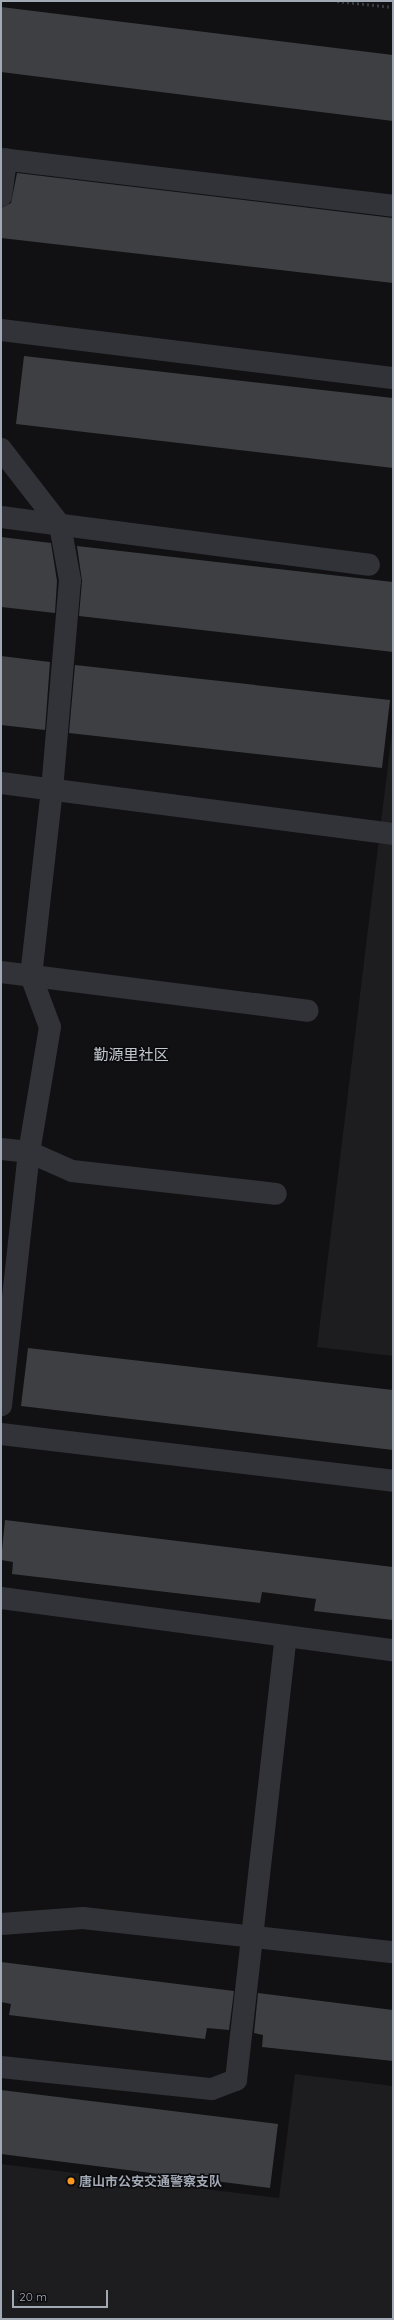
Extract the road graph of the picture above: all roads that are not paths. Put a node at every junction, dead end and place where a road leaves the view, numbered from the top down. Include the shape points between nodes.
1 (4, 159) edge
2 (1, 196) edge
3 (393, 206) edge
4 (1, 330) edge
5 (392, 378) edge
6 (1, 449) edge
7 (1, 517) edge
8 (60, 525) junction
9 (369, 565) dead end
10 (1, 783) edge
11 (52, 789) junction
12 (393, 834) edge
13 (1, 972) edge
14 (31, 976) junction
15 (308, 1011) dead end
16 (1, 1149) edge
17 (29, 1152) junction
18 (276, 1194) dead end
19 (1, 1404) edge
20 (1, 1434) edge
21 (393, 1481) edge
22 (1, 1598) edge
23 (286, 1637) junction
24 (393, 1650) edge
25 (1, 1924) edge
26 (252, 1936) junction
27 (393, 1952) edge
28 (1, 2067) edge

1 - 2 street
1 - 3 street
4 - 5 street
6 - 8 street
7 - 8 street
8 - 9 street
8 - 11 street via 70,580
10 - 11 street
11 - 12 street
11 - 14 street
13 - 14 street
14 - 15 street
14 - 17 street via 50,1027
16 - 17 street
17 - 18 street via 72,1171
17 - 19 street
20 - 21 street
22 - 23 street
23 - 24 street
23 - 26 street
25 - 26 street via 83,1918
26 - 27 street
26 - 28 street via 236,2080 212,2090

